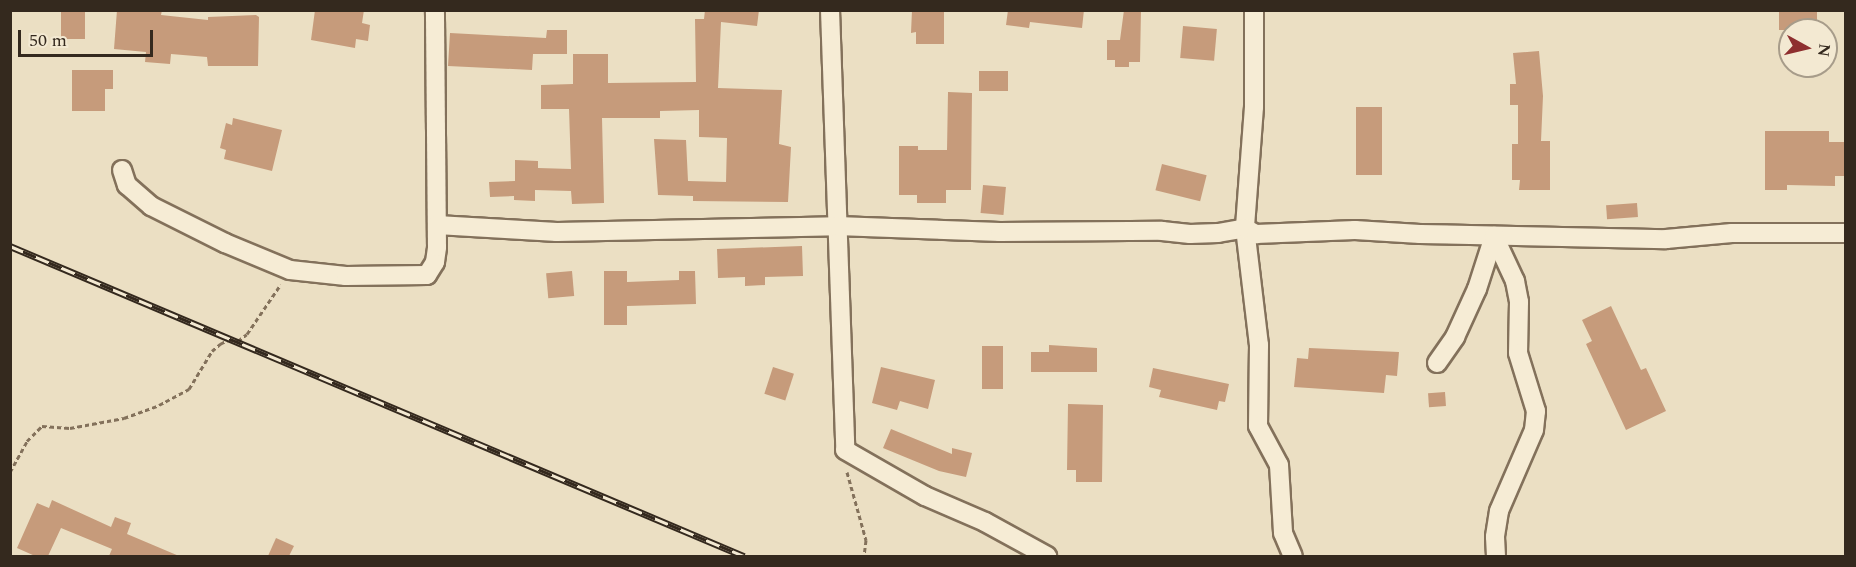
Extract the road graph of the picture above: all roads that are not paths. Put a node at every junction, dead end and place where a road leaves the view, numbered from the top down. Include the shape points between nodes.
1 (435, 10) edge
2 (830, 10) edge
3 (1254, 10) edge
4 (122, 170) dead end
5 (437, 225) junction
6 (837, 226) junction
7 (1245, 228) junction
8 (1845, 233) edge
9 (1494, 236) junction
10 (1437, 363) dead end
11 (1047, 556) edge
12 (1293, 556) edge
13 (1496, 556) edge

1 - 5 street
2 - 6 street
3 - 7 street via 1254,107
4 - 5 street via 127,185 151,206 290,270 346,276 427,275 435,262
5 - 6 street via 556,232
6 - 7 street via 1190,234
6 - 11 street via 845,450 925,496 985,522
7 - 9 street via 1256,234 1355,230
7 - 12 street via 1259,345 1258,426 1279,465 1283,533
8 - 9 street via 1732,233 1666,239
9 - 10 street via 1477,289 1455,337
9 - 13 street via 1515,281 1519,302 1518,353 1536,411 1534,430 1499,511

